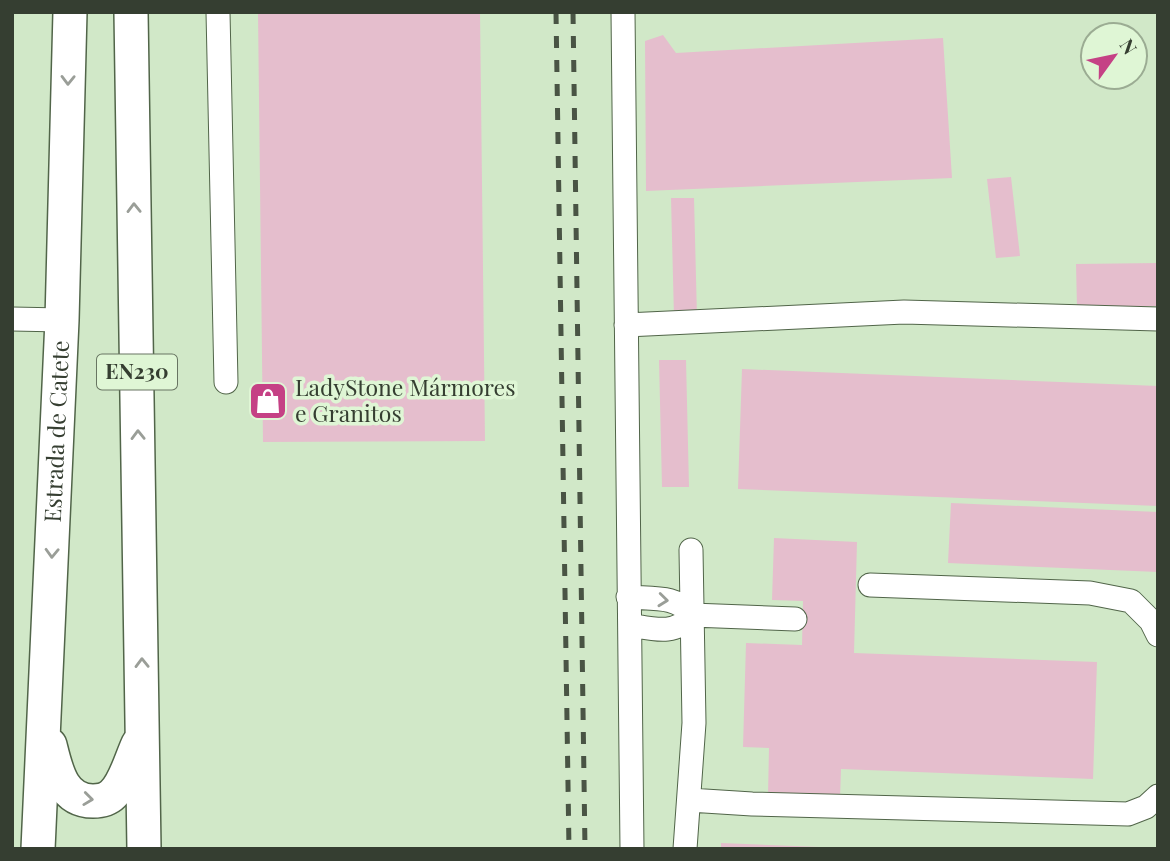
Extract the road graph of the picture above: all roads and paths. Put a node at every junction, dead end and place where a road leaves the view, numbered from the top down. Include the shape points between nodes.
1 (70, 12) edge
2 (131, 12) edge
3 (218, 12) edge
4 (623, 12) edge
5 (12, 319) edge
6 (1158, 319) edge
7 (62, 320) junction
8 (626, 325) junction
9 (226, 382) dead end
10 (691, 550) dead end
11 (870, 585) dead end
12 (628, 597) junction
13 (692, 615) junction
14 (795, 619) dead end
15 (630, 625) junction
16 (1158, 635) edge
17 (45, 725) junction
18 (144, 731) junction
19 (1158, 796) edge
20 (689, 800) junction
21 (38, 849) edge
22 (144, 849) edge
23 (632, 849) edge
24 (685, 849) edge

1 -> 7 highway, Estrada de Catete
18 -> 2 highway, EN230
3 - 9 street
4 - 8 street
5 - 7 street
6 - 8 street via 904,312
7 -> 17 highway, Estrada de Catete
8 - 12 street
10 - 13 street
11 - 16 street via 1090,593 1131,601
12 -> 13 street via 684,604
12 - 15 street
13 - 14 street
13 - 15 street via 673,629
13 - 20 street via 694,723
15 - 23 street
17 -> 18 highway via 63,783 79,800 92,801 113,795
17 - 21 highway, Estrada de Catete
18 - 22 highway, EN230
19 - 20 street via 1128,814
20 - 24 street

